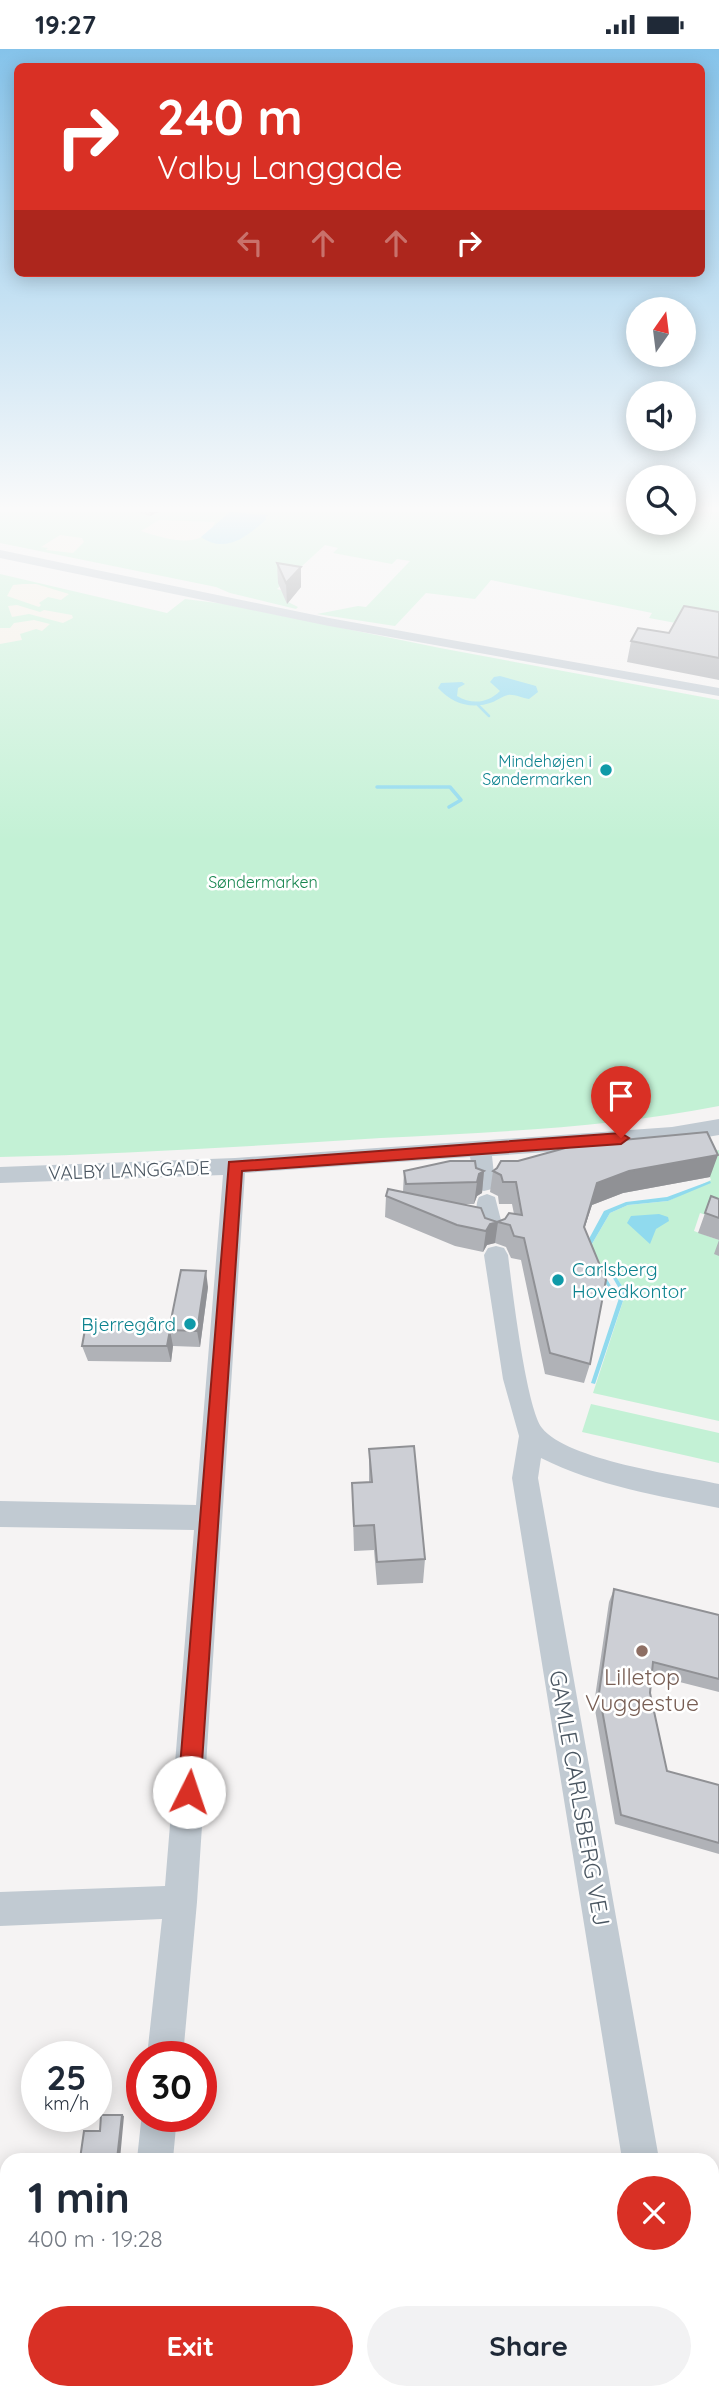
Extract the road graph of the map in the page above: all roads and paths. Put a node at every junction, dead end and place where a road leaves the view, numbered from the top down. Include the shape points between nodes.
1 (327, 622) edge
2 (719, 692) edge
3 (719, 1128) edge
4 (480, 1149) junction
5 (235, 1166) junction
6 (0, 1175) edge
7 (532, 1436) junction
8 (719, 1496) edge
9 (0, 1514) edge
10 (210, 1518) junction
11 (180, 1902) junction
12 (0, 1909) edge
13 (166, 2041) edge
14 (158, 2132) edge
15 (156, 2153) edge
16 (640, 2153) edge

1 - 2 street
3 - 4 street, VALBY LANGGADE
4 - 5 street, VALBY LANGGADE
4 - 7 street via 520,1406
5 - 6 street, VALBY LANGGADE
5 - 10 street
7 - 8 street via 551,1450 588,1465
7 - 16 street, GAMLE CARLSBERG VEJ via 525,1478
9 - 10 street
10 - 11 street
11 - 12 street
11 - 13 street
14 - 15 street

